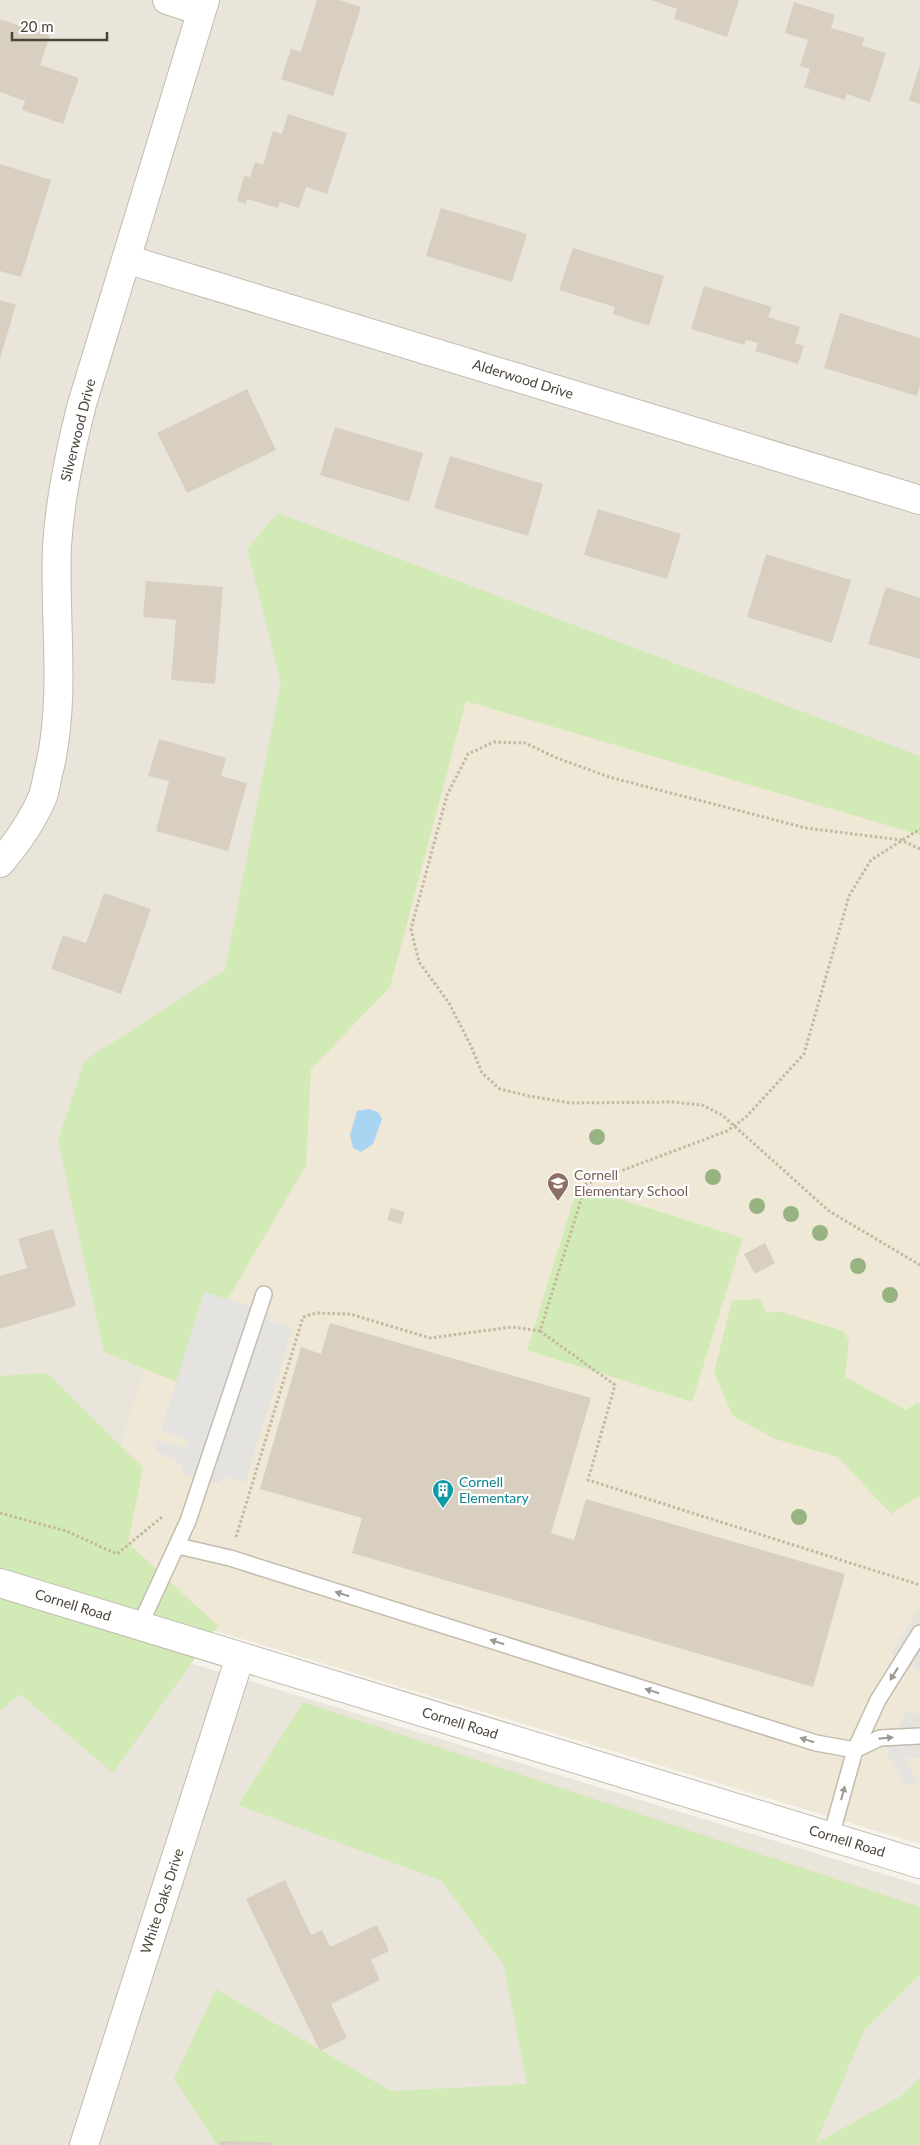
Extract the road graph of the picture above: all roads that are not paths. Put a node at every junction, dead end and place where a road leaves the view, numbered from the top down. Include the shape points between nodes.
1 (168, 0) edge
2 (203, 5) edge
3 (126, 259) junction
4 (920, 500) edge
5 (0, 863) edge
6 (264, 1294) dead end
7 (178, 1546) junction
8 (0, 1583) edge
9 (140, 1625) junction
10 (920, 1633) edge
11 (240, 1657) junction
12 (920, 1736) edge
13 (855, 1750) junction
14 (831, 1836) junction
15 (920, 1864) edge
16 (84, 2145) edge

1 - 2 street
2 - 3 street, Silverwood Drive
3 - 4 street, Alderwood Drive
3 - 5 street, Silverwood Drive via 82,404 61,504 57,547 59,688 55,743 43,796 17,844
6 - 7 lane
7 - 9 lane
13 -> 7 lane via 807,1740 230,1558
8 - 9 street, Cornell Road
9 - 11 street, Cornell Road
10 -> 13 lane via 878,1700
11 - 14 street, Cornell Road
11 - 16 street, White Oaks Drive
13 -> 12 lane via 880,1738
14 -> 13 lane
14 - 15 street, Cornell Road

